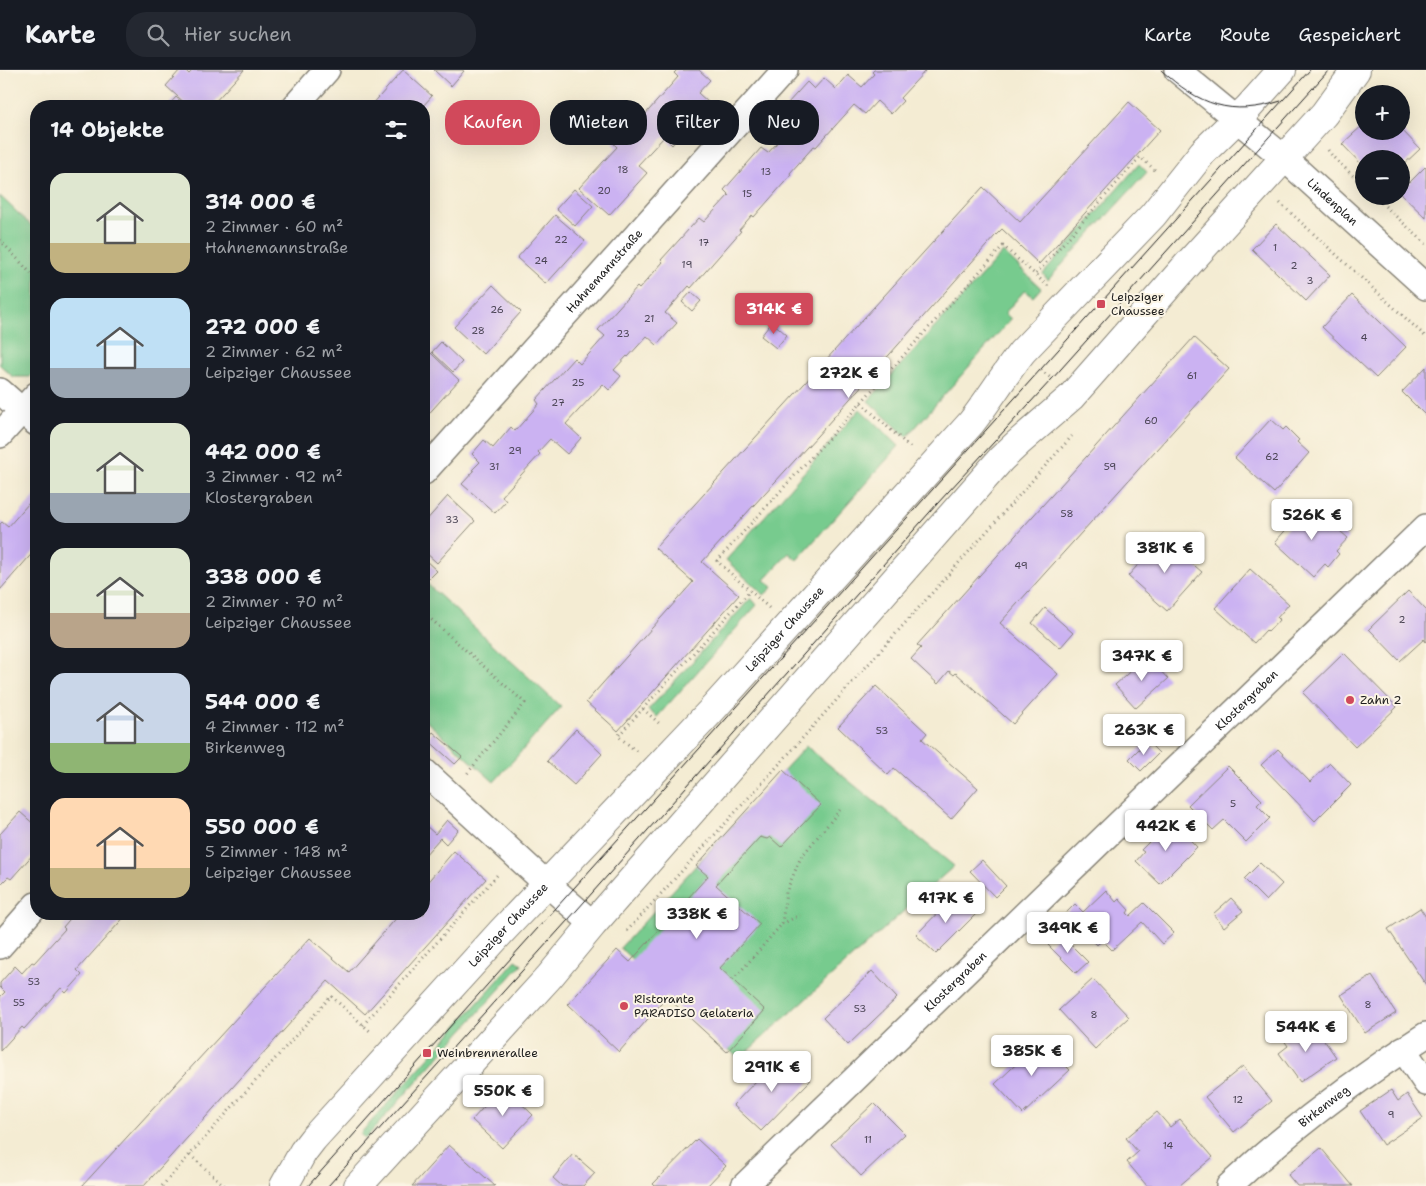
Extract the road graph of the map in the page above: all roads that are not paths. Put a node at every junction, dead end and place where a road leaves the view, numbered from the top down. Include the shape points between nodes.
1 (327, 70) edge
2 (785, 70) edge
3 (1177, 70) edge
4 (1282, 70) edge
5 (1356, 70) edge
6 (300, 100) edge
7 (1237, 119) junction
8 (1289, 162) junction
9 (1426, 287) edge
10 (0, 391) edge
11 (30, 409) edge
12 (30, 412) edge
13 (0, 435) edge
14 (430, 465) edge
15 (1426, 527) edge
16 (430, 776) edge
17 (547, 884) junction
18 (30, 912) edge
19 (593, 924) junction
20 (0, 946) edge
21 (1426, 1035) edge
22 (1403, 1050) junction
23 (1426, 1083) edge
24 (284, 1186) edge
25 (358, 1186) edge
26 (744, 1186) edge
27 (1229, 1186) edge

1 - 6 street
2 - 14 street, Hahnemannstraße
3 - 7 street, Lindenplan
4 - 7 main road, Leipziger Chaussee
5 - 8 main road
7 - 8 street, Lindenplan
7 - 17 main road, Leipziger Chaussee via 1203,152 1152,215 1022,352 971,423 717,704
8 - 9 street, Lindenplan
8 - 19 main road via 1188,264 1071,397 1001,459
10 - 11 street
12 - 13 street
15 - 26 street, Klostergraben
16 - 17 street
17 - 19 street
17 - 24 main road, Leipziger Chaussee via 313,1139
18 - 20 street
19 - 25 main road via 550,976
21 - 22 street, Birkenweg
22 - 23 street
22 - 27 street, Birkenweg via 1300,1125

